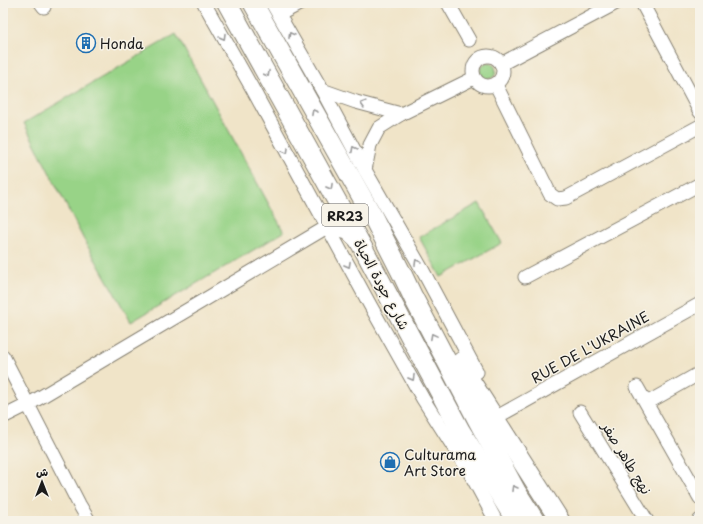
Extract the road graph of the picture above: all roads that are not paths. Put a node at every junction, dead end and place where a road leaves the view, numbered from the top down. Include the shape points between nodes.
1 (204, 3) edge
2 (227, 3) edge
3 (253, 3) edge
4 (272, 3) edge
5 (301, 3) edge
6 (448, 3) edge
7 (616, 3) edge
8 (642, 3) edge
9 (280, 14) junction
10 (469, 40) dead end
11 (501, 64) junction
12 (474, 78) junction
13 (496, 85) junction
14 (322, 90) junction
15 (700, 112) edge
16 (401, 114) junction
17 (700, 126) edge
18 (365, 170) junction
19 (700, 184) edge
20 (327, 227) junction
21 (380, 232) junction
22 (364, 248) junction
23 (526, 277) dead end
24 (700, 304) edge
25 (3, 356) edge
26 (700, 373) edge
27 (637, 387) dead end
28 (29, 404) junction
29 (647, 404) junction
30 (580, 412) dead end
31 (3, 417) edge
32 (496, 417) junction
33 (460, 430) junction
34 (700, 498) edge
35 (89, 521) edge
36 (496, 521) edge
37 (507, 521) edge
38 (516, 521) edge
39 (535, 521) edge
40 (560, 521) edge
41 (647, 521) edge

1 -> 20 street
2 -> 22 highway, شارع جودة الحياة / RR23
21 -> 3 highway, شارع جودة الحياة / RR23
4 - 9 street
5 - 9 street
6 - 10 street
7 - 11 street
8 - 15 street
14 -> 9 street
11 - 12 street via 494,58 481,58 474,64
11 - 13 street via 502,78
12 - 13 street via 481,85
12 - 16 street
13 - 17 street via 550,194 557,199 566,198
16 -> 14 street
18 -> 14 street
16 - 18 street via 379,128 370,145
32 -> 18 street via 484,387 456,333
19 - 23 street
20 - 22 street via 347,233
20 - 28 street
20 -> 36 street via 423,399 470,473
21 - 32 highway via 418,281 472,383
39 -> 21 highway, شارع جودة الحياة / RR23 via 477,419
22 - 33 highway, شارع جودة الحياة / RR23
24 - 32 street, RUE DE L'UKRAINE
25 - 28 street
26 - 29 street
27 - 29 street
28 - 31 street
28 - 35 street
29 - 34 street
30 - 41 street, نهج طاهر صفر
32 - 40 highway
33 - 37 highway
33 - 38 highway, شارع جودة الحياة / RR23

